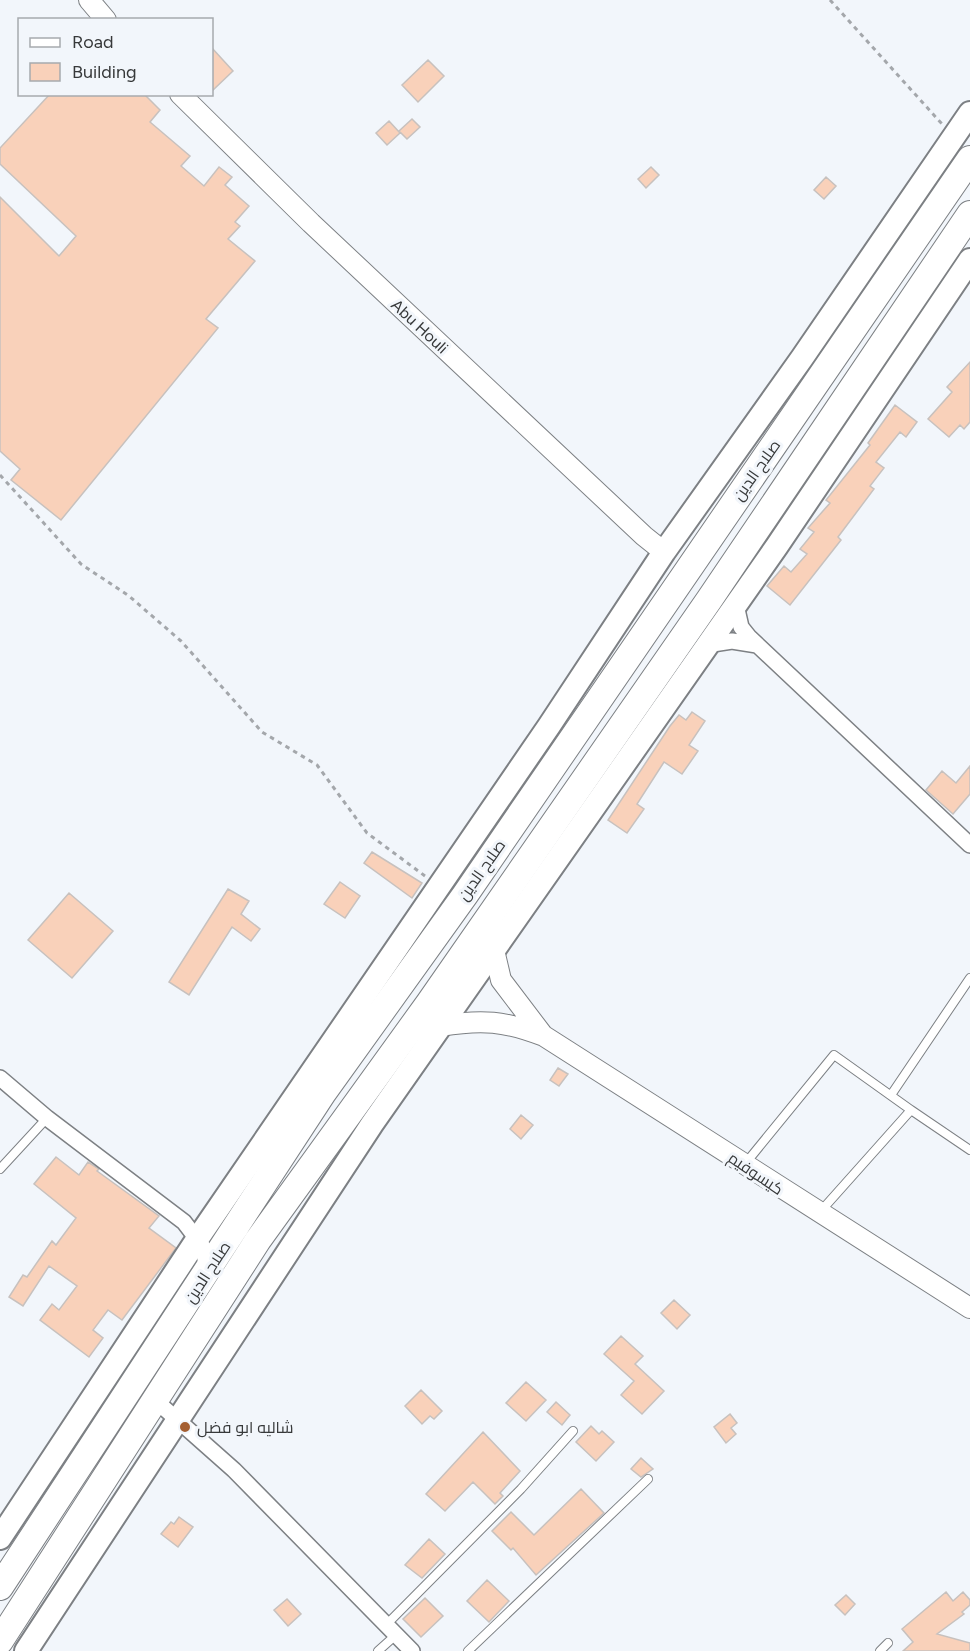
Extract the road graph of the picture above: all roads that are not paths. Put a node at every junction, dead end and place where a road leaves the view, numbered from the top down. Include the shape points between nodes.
1 (89, 0) edge
2 (104, 18) edge
3 (182, 96) edge
4 (970, 113) edge
5 (970, 159) edge
6 (951, 186) junction
7 (970, 206) edge
8 (970, 214) edge
9 (970, 260) edge
10 (664, 552) junction
11 (736, 605) junction
12 (706, 645) junction
13 (758, 645) junction
14 (970, 845) edge
15 (494, 950) junction
16 (970, 978) edge
17 (441, 1026) junction
18 (544, 1036) junction
19 (0, 1078) edge
20 (891, 1095) junction
21 (911, 1110) junction
22 (47, 1118) junction
23 (970, 1150) edge
24 (744, 1166) junction
25 (0, 1169) edge
26 (819, 1214) junction
27 (198, 1238) junction
28 (207, 1271) junction
29 (970, 1308) edge
30 (155, 1400) junction
31 (179, 1420) junction
32 (573, 1431) dead end
33 (648, 1479) dead end
34 (0, 1538) edge
35 (0, 1587) edge
36 (392, 1629) junction
37 (0, 1641) edge
38 (888, 1642) dead end
39 (26, 1651) edge
40 (378, 1651) edge
41 (412, 1651) edge
42 (468, 1651) edge
43 (880, 1651) edge

1 - 2 street
3 - 10 street, Abu Houli via 310,223
4 - 10 main road
5 - 6 highway, صلاح الدين
6 - 7 highway via 962,205
6 - 28 highway, صلاح الدين via 465,895 323,1094
8 - 30 highway, صلاح الدين via 704,608 429,1003 258,1240
9 - 11 main road
10 - 27 main road
11 - 12 main road
11 - 13 street via 741,627
12 - 13 street via 732,641
12 - 15 main road
13 - 14 street
15 - 17 main road
15 - 18 street, كيسوفيم via 501,980
16 - 20 lane
17 - 18 street, كيسوفيم via 486,1020 512,1024
17 - 31 main road via 316,1207
18 - 24 street, كيسوفيم
19 - 22 street
20 - 21 lane
20 - 24 lane via 834,1055
21 - 23 lane
21 - 26 lane
22 - 25 lane
22 - 27 street via 184,1222
24 - 26 street, كيسوفيم
26 - 29 street, كيسوفيم
27 - 28 street
27 - 34 main road
28 - 35 highway, صلاح الدين
30 - 31 street
30 - 37 highway, صلاح الدين
31 - 36 street
31 - 39 main road
32 - 36 lane
33 - 42 lane
36 - 40 lane
36 - 41 street
38 - 43 lane

